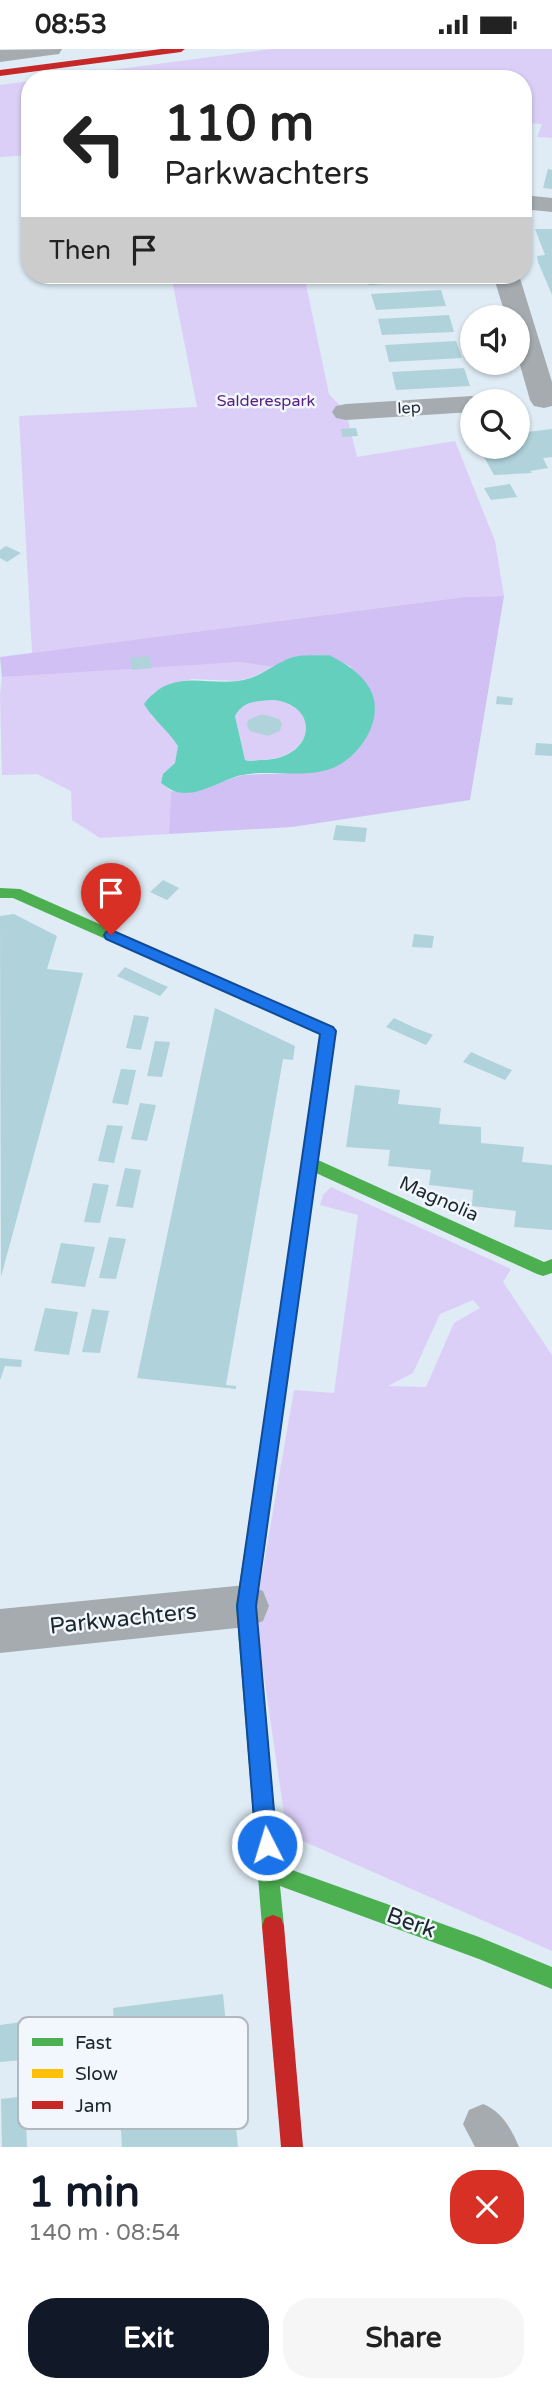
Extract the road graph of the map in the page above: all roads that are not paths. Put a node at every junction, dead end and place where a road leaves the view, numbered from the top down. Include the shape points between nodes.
1 (51, 49) edge
2 (181, 49) edge
3 (0, 57) edge
4 (21, 70) edge
5 (23, 70) edge
6 (0, 73) edge
7 (532, 203) edge
8 (552, 205) edge
9 (508, 284) edge
10 (538, 400) edge
11 (460, 405) edge
12 (346, 412) dead end
13 (0, 893) edge
14 (309, 1163) junction
15 (552, 1266) edge
16 (246, 1606) junction
17 (0, 1631) edge
18 (269, 1872) junction
19 (552, 1978) edge
20 (292, 2147) edge

1 - 3 street
2 - 5 street
4 - 6 street
7 - 8 street
9 - 10 street
11 - 12 street, Iep
13 - 14 street via 15,893 328,1031
14 - 15 street, Magnolia via 543,1269
14 - 16 street
16 - 17 street, Parkwachters
16 - 18 street
18 - 19 street, Berk
18 - 20 street

